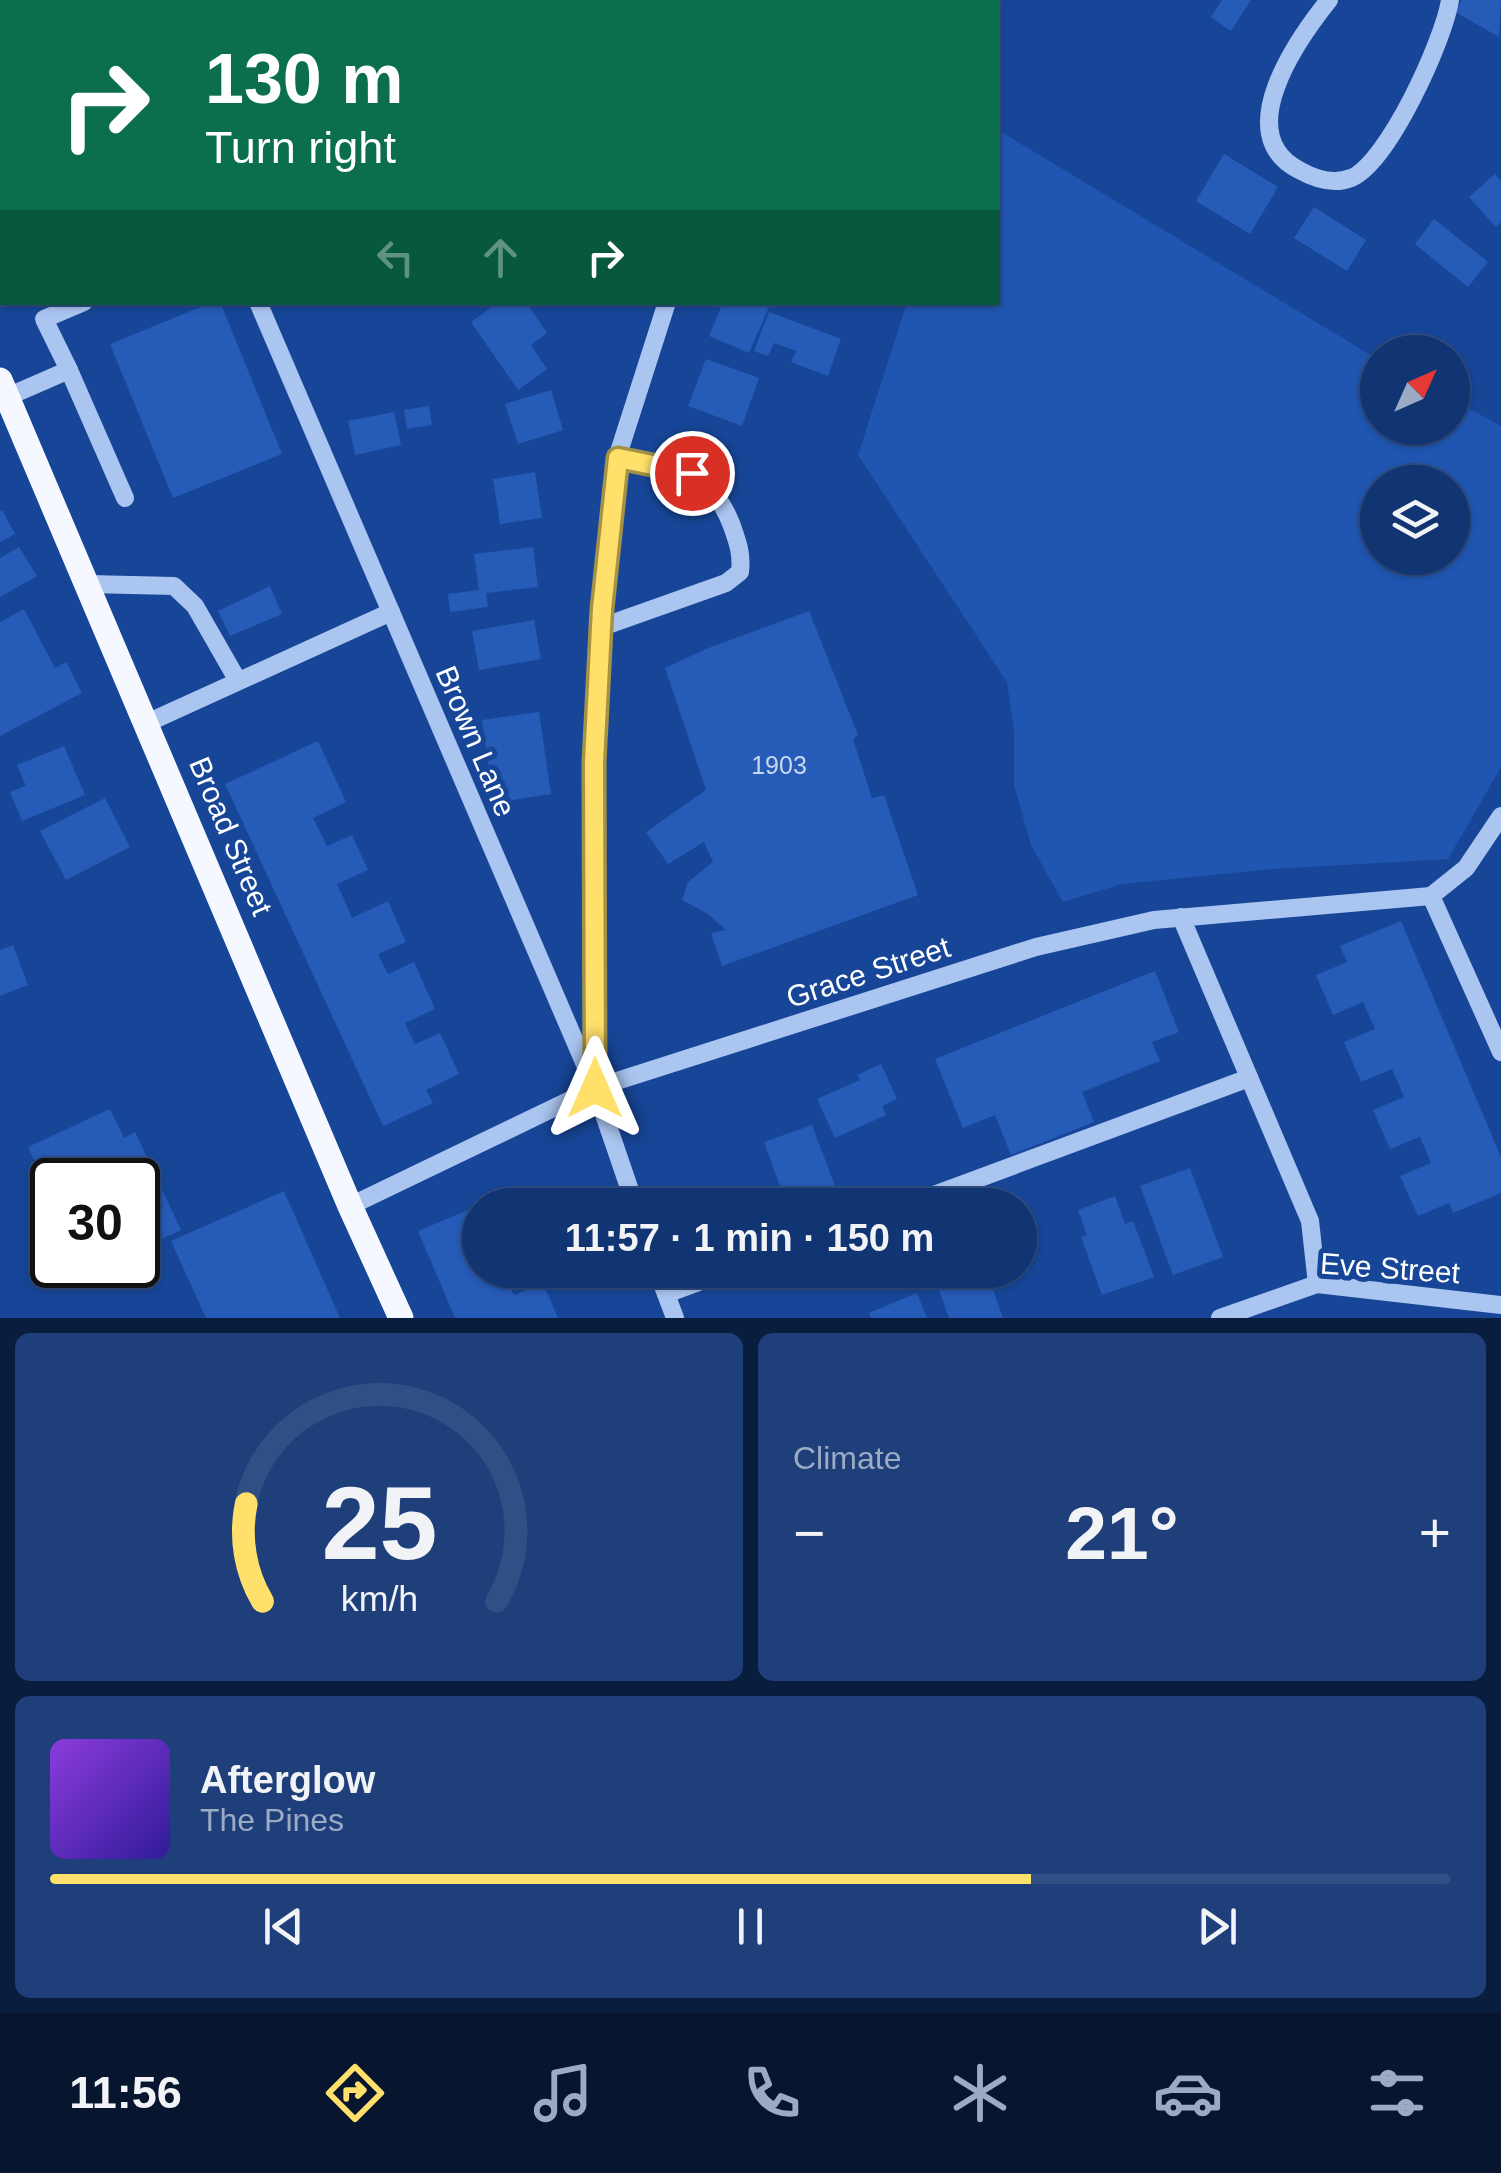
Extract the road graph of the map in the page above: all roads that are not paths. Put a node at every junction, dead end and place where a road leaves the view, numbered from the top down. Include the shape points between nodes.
1 (1330, 0) edge
2 (1450, 0) edge
3 (77, 305) edge
4 (259, 305) edge
5 (667, 305) edge
6 (68, 370) junction
7 (4, 389) edge
8 (618, 458) junction
9 (125, 498) dead end
10 (88, 584) junction
11 (391, 612) junction
12 (602, 627) junction
13 (238, 681) junction
14 (147, 722) junction
15 (1501, 816) edge
16 (1432, 896) junction
17 (1181, 918) junction
18 (1501, 1052) edge
19 (1249, 1078) junction
20 (595, 1088) junction
21 (629, 1188) edge
22 (953, 1188) edge
23 (350, 1206) junction
24 (1317, 1284) junction
25 (664, 1288) edge
26 (682, 1288) edge
27 (666, 1294) junction
28 (1501, 1305) edge
29 (400, 1318) edge
30 (674, 1318) edge
31 (1220, 1318) edge

1 - 2 street via 1279,77 1270,142 1286,164 1334,182 1354,178 1409,104 1437,49
3 - 6 street via 44,319
4 - 11 street, Brown Lane
5 - 8 street
6 - 7 street
6 - 9 street
7 - 10 main road, Broad Street
8 - 12 street
8 - 12 street via 702,480 725,507 742,554 740,572 726,582
10 - 13 street via 174,586 211,631
10 - 14 main road, Broad Street
11 - 13 street
11 - 20 street, Brown Lane
12 - 20 street via 594,762
13 - 14 street
14 - 23 main road, Broad Street
15 - 16 street via 1466,868
16 - 17 street, Grace Street
16 - 18 street
17 - 19 street
17 - 20 street, Grace Street via 1036,946
19 - 22 street
19 - 24 street via 1310,1221
20 - 21 street, Brown Lane
20 - 23 street, Grace Street
23 - 29 main road, Broad Street
24 - 28 street, Eve Street
24 - 31 street, Eve Street
25 - 27 street
26 - 27 street
27 - 30 street

